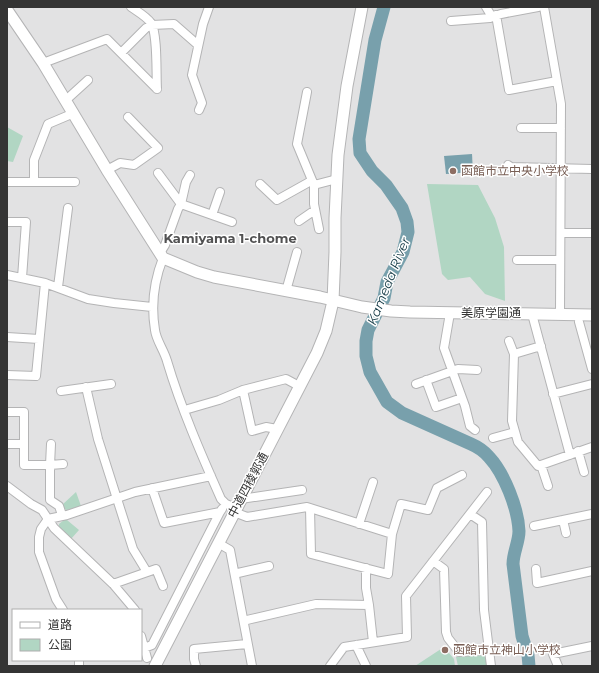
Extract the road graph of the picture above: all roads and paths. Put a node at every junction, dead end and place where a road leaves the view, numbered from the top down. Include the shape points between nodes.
1 (132, 7) edge
2 (209, 7) edge
3 (362, 7) edge
4 (486, 7) edge
5 (538, 7) edge
6 (544, 7) edge
7 (7, 10) edge
8 (494, 16) junction
9 (451, 21) dead end
10 (152, 25) junction
11 (198, 45) junction
12 (121, 53) junction
13 (43, 63) junction
14 (88, 80) dead end
15 (558, 81) junction
16 (306, 92) dead end
17 (66, 100) junction
18 (199, 110) dead end
19 (74, 114) junction
20 (128, 116) dead end
21 (521, 128) dead end
22 (562, 128) junction
23 (508, 165) dead end
24 (561, 168) junction
25 (592, 169) edge
26 (107, 170) junction
27 (158, 173) dead end
28 (190, 175) dead end
29 (337, 178) junction
30 (7, 182) edge
31 (34, 182) junction
32 (75, 182) dead end
33 (313, 183) junction
34 (260, 184) dead end
35 (220, 192) dead end
36 (181, 204) junction
37 (68, 208) dead end
38 (315, 210) junction
39 (212, 215) junction
40 (299, 221) dead end
41 (7, 222) edge
42 (232, 222) dead end
43 (319, 228) dead end
44 (560, 233) junction
45 (592, 233) edge
46 (297, 252) dead end
47 (161, 256) junction
48 (517, 260) dead end
49 (560, 260) junction
50 (7, 275) edge
51 (22, 278) junction
52 (45, 283) junction
53 (58, 287) junction
54 (286, 291) junction
55 (333, 301) junction
56 (152, 307) junction
57 (450, 313) junction
58 (532, 314) junction
59 (560, 314) junction
60 (592, 315) edge
61 (580, 322) dead end
62 (7, 337) edge
63 (39, 339) junction
64 (509, 341) dead end
65 (541, 346) junction
66 (514, 354) junction
67 (592, 369) edge
68 (477, 370) dead end
69 (452, 371) junction
70 (7, 375) edge
71 (426, 380) junction
72 (111, 384) dead end
73 (416, 384) dead end
74 (592, 384) edge
75 (299, 386) junction
76 (86, 387) junction
77 (243, 390) junction
78 (61, 391) dead end
79 (553, 394) junction
80 (462, 398) junction
81 (188, 408) dead end
82 (7, 412) edge
83 (277, 429) junction
84 (475, 430) dead end
85 (515, 432) junction
86 (492, 438) dead end
87 (7, 444) edge
88 (24, 444) junction
89 (51, 444) dead end
90 (592, 447) edge
91 (578, 451) junction
92 (570, 455) junction
93 (64, 464) dead end
94 (541, 464) junction
95 (50, 465) junction
96 (584, 472) dead end
97 (462, 475) dead end
98 (211, 476) junction
99 (373, 482) dead end
100 (548, 486) dead end
101 (8, 488) edge
102 (152, 488) junction
103 (302, 490) dead end
104 (487, 492) dead end
105 (117, 499) junction
106 (234, 506) junction
107 (310, 508) junction
108 (220, 512) junction
109 (470, 514) junction
110 (592, 514) edge
111 (62, 515) junction
112 (48, 519) junction
113 (563, 520) junction
114 (359, 524) junction
115 (534, 526) dead end
116 (566, 533) dead end
117 (392, 534) junction
118 (218, 543) junction
119 (433, 560) junction
120 (269, 566) dead end
121 (366, 568) junction
122 (536, 569) dead end
123 (592, 571) edge
124 (147, 572) junction
125 (238, 572) dead end
126 (113, 584) junction
127 (162, 586) dead end
128 (369, 606) junction
129 (61, 609) edge
130 (133, 609) edge
131 (247, 620) dead end
132 (142, 640) edge
133 (373, 642) junction
134 (247, 644) junction
135 (356, 645) junction
136 (592, 646) edge
137 (144, 648) junction
138 (490, 650) junction
139 (147, 658) dead end
140 (155, 666) edge
141 (196, 666) edge
142 (252, 666) edge
143 (330, 666) edge
144 (366, 666) edge
145 (491, 666) edge
146 (558, 666) edge

1 - 10 street
2 - 11 street
3 - 29 street, 中道四稜郭通 via 342,119
4 - 8 street
5 - 8 street
6 - 15 street
7 - 13 street
8 - 9 street
8 - 15 street via 509,90
10 - 11 street via 174,24
10 - 12 street
10 - 12 street via 157,89
11 - 18 street via 192,75 202,103
12 - 13 street via 107,39
13 - 17 street
14 - 17 street
15 - 22 street
16 - 33 street via 297,144
17 - 19 street
19 - 26 street
19 - 31 street via 48,124 34,160
20 - 26 street via 158,148 134,165 120,163
21 - 22 street
22 - 24 street
23 - 24 street
24 - 25 street
24 - 44 street
26 - 47 street
27 - 36 street
28 - 36 street
29 - 33 street
29 - 55 street, 中道四稜郭通
30 - 31 street
31 - 32 street
33 - 34 street via 278,200
33 - 38 street
35 - 39 street
36 - 39 street
36 - 47 street
37 - 53 street
38 - 40 street
38 - 43 street
39 - 42 street
41 - 51 street via 26,222
44 - 45 street
44 - 49 street
46 - 54 street
47 - 54 street, 美原学園通 via 197,272
47 - 56 street
48 - 49 street
49 - 59 street
50 - 51 street
51 - 52 street
52 - 53 street
52 - 63 street
53 - 56 street via 88,298
54 - 55 street, 美原学園通
55 - 57 street, 美原学園通 via 391,311
55 - 75 street, 中道四稜郭通 via 326,331
56 - 98 street via 155,332
57 - 58 street, 美原学園通
57 - 69 street via 444,348
58 - 59 street, 美原学園通
58 - 65 street
59 - 60 street, 美原学園通
61 - 67 street
62 - 63 street
63 - 70 street via 36,376
64 - 66 street
65 - 66 street
65 - 79 street
66 - 85 street via 512,421
68 - 69 street
69 - 71 street
69 - 80 street
71 - 73 street
71 - 80 street via 436,407
72 - 76 street
74 - 79 street
75 - 77 street via 286,379
75 - 83 street, 中道四稜郭通
76 - 78 street
76 - 105 street via 98,439
77 - 81 street via 220,400
77 - 83 street via 252,431 266,427
79 - 92 street
80 - 84 street via 470,426
82 - 88 street via 24,412
83 - 106 street, 中道四稜郭通
85 - 86 street
85 - 94 street via 518,442 538,466
87 - 88 street
88 - 95 street via 24,465
89 - 95 street
90 - 91 street
91 - 92 street
91 - 96 street
92 - 94 street
93 - 95 street
94 - 100 street
95 - 111 street via 50,500 60,506
97 - 117 street via 437,488 428,510 401,504
98 - 102 street
98 - 106 street via 221,499
99 - 114 street
101 - 112 street via 42,510
102 - 105 street
102 - 108 street via 164,523
103 - 106 street
104 - 109 street
105 - 111 street
105 - 124 street via 132,549
106 - 107 street via 247,517
106 - 108 street
106 - 118 street, 中道四稜郭通
107 - 114 street
107 - 121 street via 311,554
108 - 137 street via 152,645
109 - 119 street
109 - 138 street via 482,522 484,610
110 - 113 street
111 - 112 street
112 - 126 street via 54,528
112 - 129 street via 40,528 39,552
113 - 115 street
113 - 116 street
114 - 117 street
117 - 121 street via 388,574
118 - 134 street via 230,550
118 - 140 street, 中道四稜郭通
119 - 133 street via 406,596 407,637
119 - 138 street via 444,569 448,638 459,652
120 - 125 street
121 - 128 street
122 - 123 street via 537,583
124 - 126 street
124 - 127 street via 156,569
126 - 130 street
128 - 131 street via 316,604
128 - 133 street
132 - 137 street
133 - 135 street
134 - 141 street via 194,649
134 - 142 street
135 - 143 street via 344,647
135 - 144 street
136 - 146 street via 553,654
137 - 139 street
138 - 145 street

